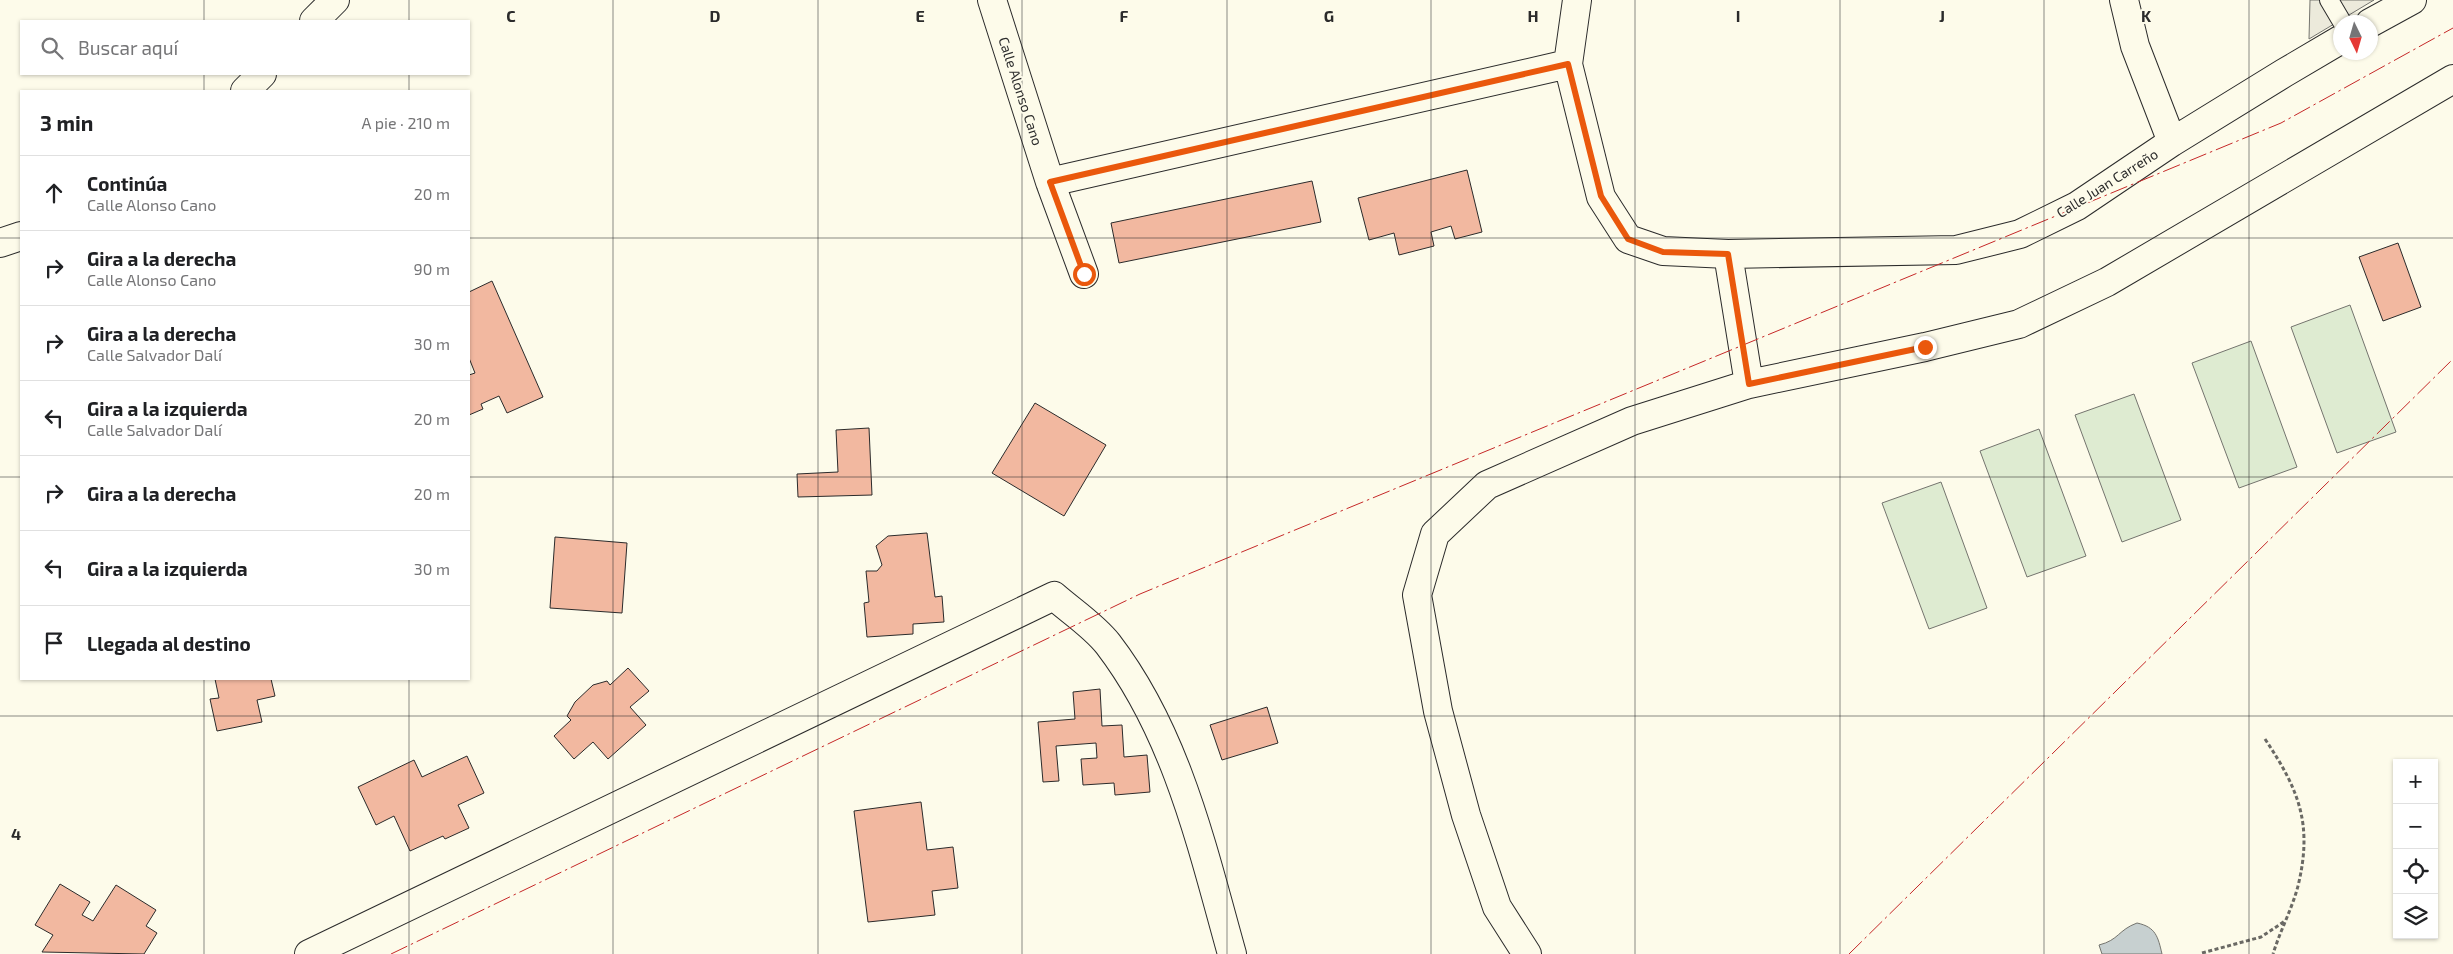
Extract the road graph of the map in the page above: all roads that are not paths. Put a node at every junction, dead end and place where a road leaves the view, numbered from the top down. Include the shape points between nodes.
1 (334, 0) edge
2 (992, 0) edge
3 (1577, 0) edge
4 (2124, 0) edge
5 (2329, 0) edge
6 (2412, 0) edge
7 (2338, 15) edge
8 (2378, 19) edge
9 (315, 20) edge
10 (2333, 44) edge
11 (1568, 64) junction
12 (261, 75) edge
13 (2453, 79) edge
14 (246, 90) edge
15 (2172, 142) junction
16 (1050, 182) junction
17 (20, 236) edge
18 (0, 244) edge
19 (1728, 254) junction
20 (1084, 274) dead end
21 (1749, 384) junction
22 (309, 954) edge
23 (1232, 954) edge
24 (1527, 954) edge

1 - 9 street
2 - 16 street, Calle Alonso Cano
3 - 11 street
4 - 15 street via 2135,46
5 - 7 lane
6 - 8 street
10 - 15 street, Calle Juan Carreño
11 - 16 street
11 - 19 street, Calle Juan Carreño via 1601,196 1628,239 1663,252
12 - 14 street
13 - 21 street via 2107,282 2019,324
15 - 19 street, Calle Juan Carreño via 2077,206 2020,234 1956,250
16 - 20 street, Calle Alonso Cano
17 - 18 street
19 - 21 street
21 - 24 street via 1632,421 1486,485 1435,534 1417,595 1438,711 1466,816 1497,907
22 - 23 street via 1054,596 1106,643 1145,700 1188,798

